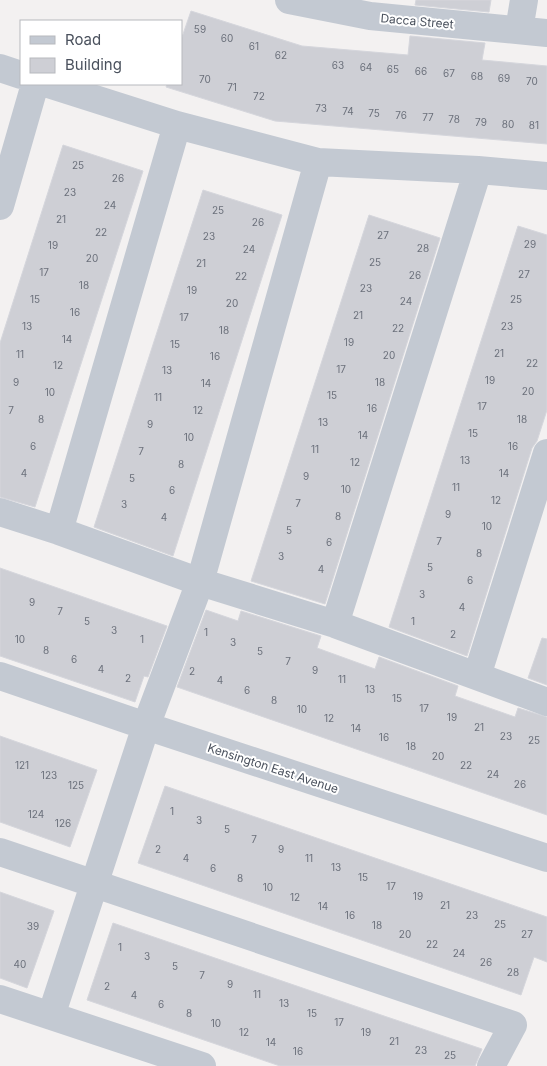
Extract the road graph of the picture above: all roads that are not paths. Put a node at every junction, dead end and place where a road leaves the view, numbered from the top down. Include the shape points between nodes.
1 (289, 0) edge
2 (524, 0) edge
3 (371, 8) edge
4 (520, 30) junction
5 (547, 33) edge
6 (0, 68) edge
7 (20, 75) edge
8 (35, 85) edge
9 (51, 85) edge
10 (177, 125) junction
11 (318, 162) junction
12 (478, 170) junction
13 (547, 176) edge
14 (0, 206) edge
15 (547, 453) edge
16 (0, 512) edge
17 (59, 531) junction
18 (200, 582) junction
19 (335, 624) junction
20 (0, 676) edge
21 (478, 676) junction
22 (547, 702) edge
23 (146, 726) junction
24 (0, 852) edge
25 (547, 858) edge
26 (93, 883) junction
27 (0, 999) edge
28 (51, 1016) junction
29 (202, 1066) edge
30 (491, 1066) edge

1 - 3 street, Dacca Street
2 - 4 street
3 - 4 street, Dacca Street
4 - 5 street, Dacca Street
6 - 7 street
8 - 14 street
9 - 10 street
10 - 11 street
10 - 17 street
11 - 12 street
11 - 18 street
12 - 13 street
12 - 19 street
15 - 21 street
16 - 17 street
17 - 18 street
18 - 19 street
18 - 23 street
19 - 21 street
20 - 23 street, Kensington East Avenue
21 - 22 street
23 - 25 street, Kensington East Avenue
23 - 26 street
24 - 26 street
26 - 28 street
26 - 30 street via 513,1025
27 - 28 street
28 - 29 street

